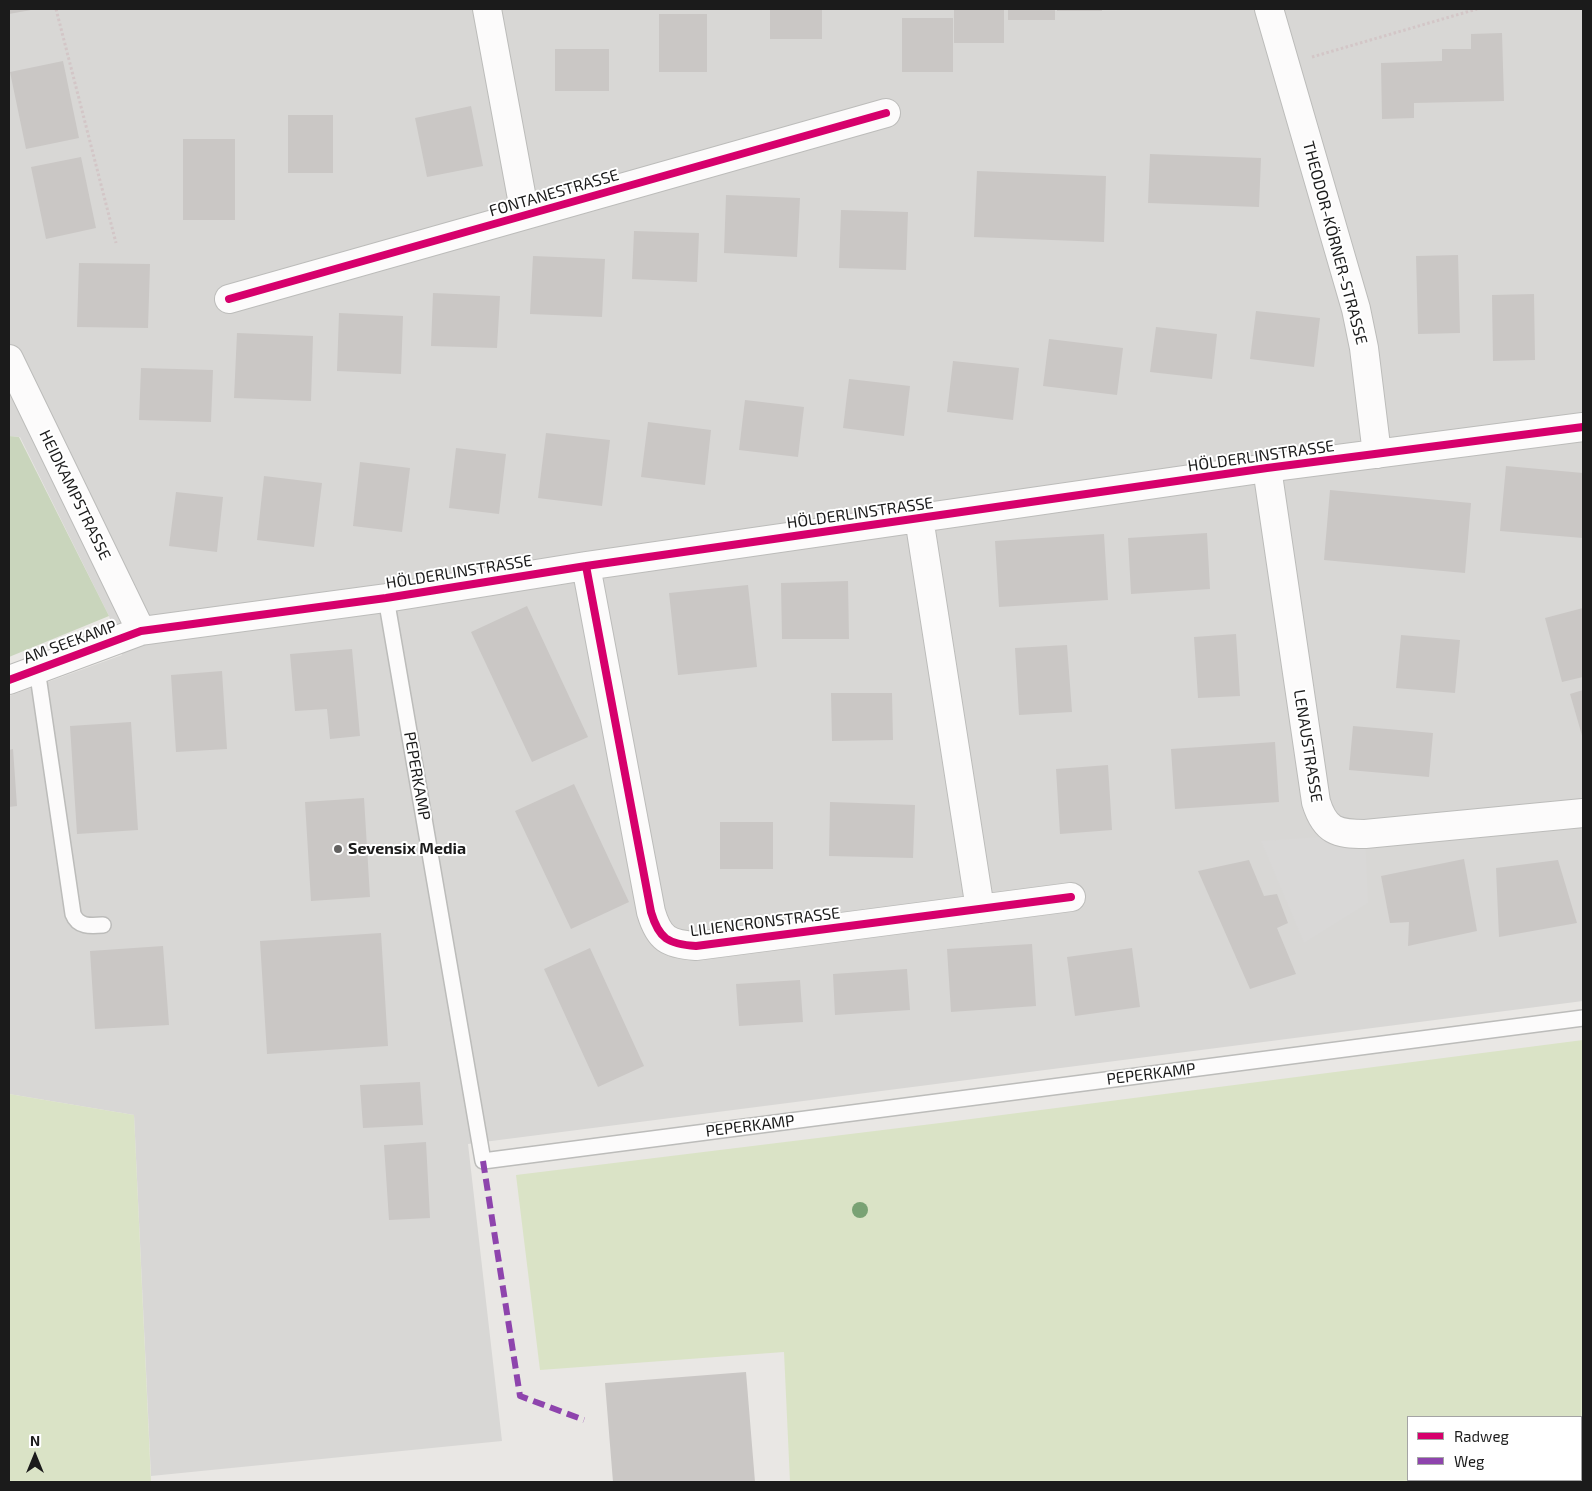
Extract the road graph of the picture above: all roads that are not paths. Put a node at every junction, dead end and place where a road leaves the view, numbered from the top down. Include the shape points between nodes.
1 (487, 9) edge
2 (1269, 9) edge
3 (886, 113) dead end
4 (526, 215) junction
5 (229, 299) dead end
6 (9, 359) edge
7 (1583, 427) edge
8 (1377, 454) junction
9 (1267, 468) junction
10 (919, 518) junction
11 (586, 566) junction
12 (386, 598) junction
13 (141, 631) junction
14 (37, 669) junction
15 (9, 680) edge
16 (1583, 813) edge
17 (1071, 897) dead end
18 (980, 909) junction
19 (103, 925) dead end
20 (1583, 1018) edge

1 - 4 street, FONTANESTRASSE
2 - 8 street, THEODOR-KÖRNER-STRASSE via 1361,328
3 - 4 street, FONTANESTRASSE
4 - 5 street, FONTANESTRASSE
6 - 13 street, HEIDKAMPSTRASSE
7 - 8 street, HÖLDERLINSTRASSE
8 - 9 street, HÖLDERLINSTRASSE
9 - 10 street, HÖLDERLINSTRASSE
9 - 16 street, LENAUSTRASSE via 1316,802 1326,825 1337,831 1365,834
10 - 11 street, HÖLDERLINSTRASSE
10 - 18 street
11 - 12 street, HÖLDERLINSTRASSE
11 - 18 street, LILIENCRONSTRASSE via 651,912 661,935 672,942 696,946
12 - 13 street, HÖLDERLINSTRASSE
12 - 20 lane, PEPERKAMP via 483,1161
13 - 14 street, AM SEEKAMP
14 - 15 street, AM SEEKAMP
14 - 19 lane via 73,914 81,924
17 - 18 street, LILIENCRONSTRASSE

